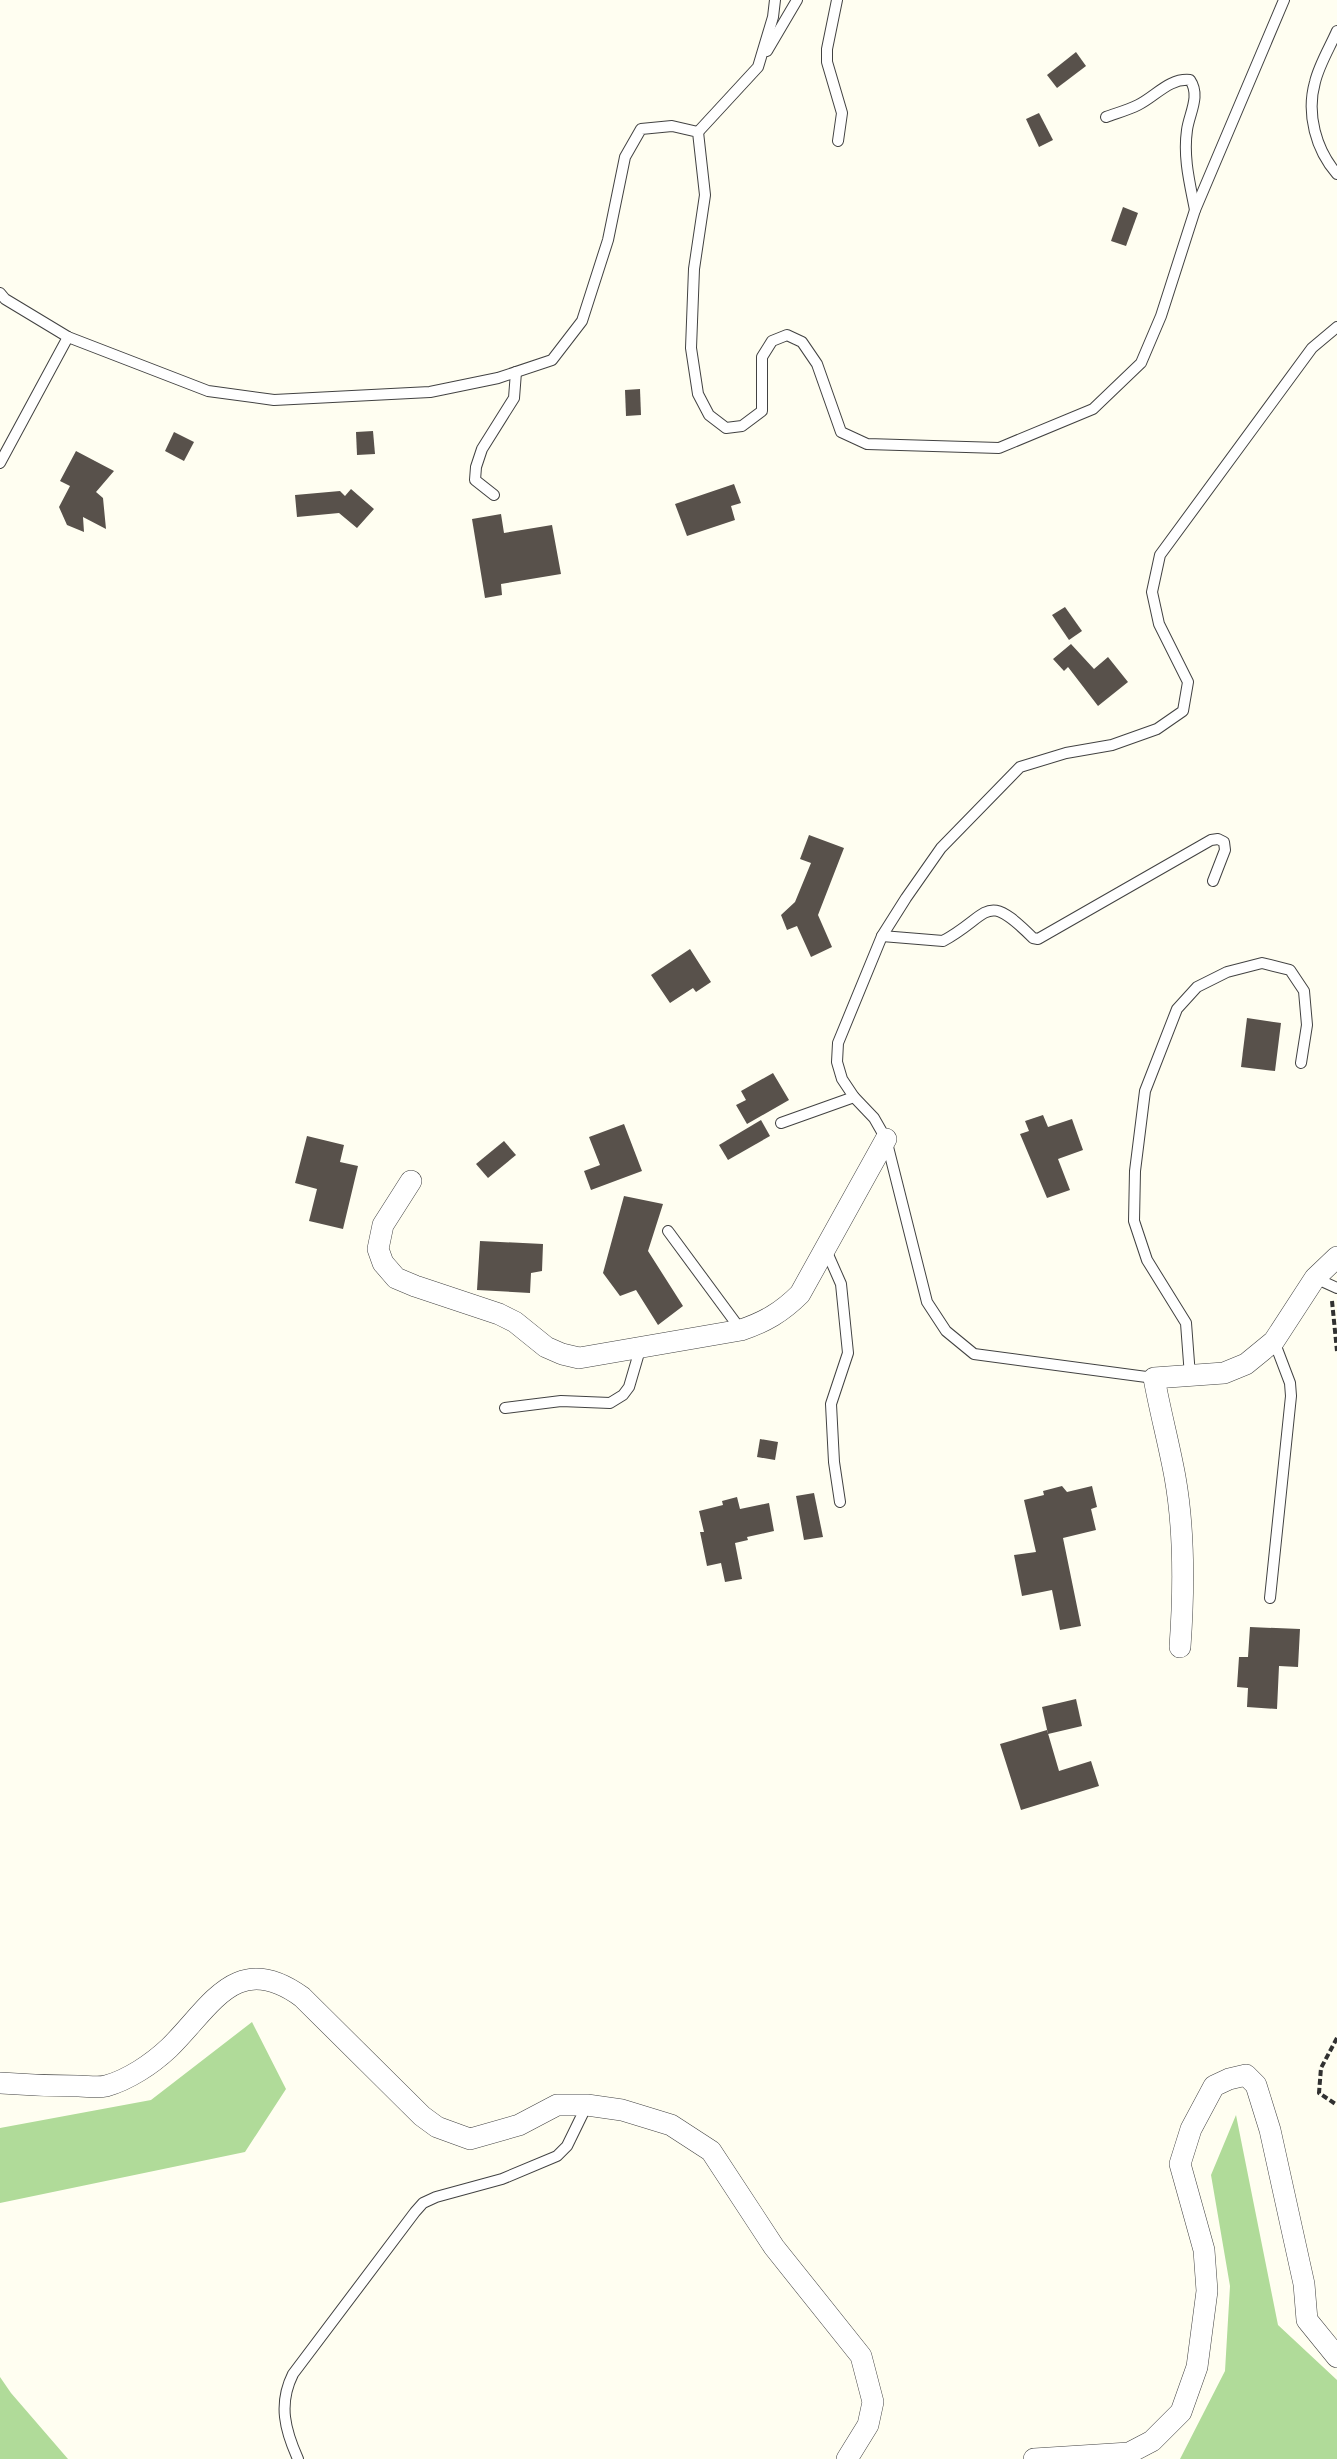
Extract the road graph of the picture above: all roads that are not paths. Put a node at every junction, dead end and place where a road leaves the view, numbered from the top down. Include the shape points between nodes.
1 (775, 0) edge
2 (797, 0) edge
3 (837, 0) edge
4 (1284, 0) edge
5 (1337, 31) edge
6 (758, 67) junction
7 (1106, 117) dead end
8 (698, 132) junction
9 (837, 141) dead end
10 (1337, 174) edge
11 (1196, 210) junction
12 (0, 293) edge
13 (1337, 327) edge
14 (68, 337) junction
15 (516, 372) junction
16 (0, 463) edge
17 (494, 495) dead end
18 (1213, 881) dead end
19 (882, 936) junction
20 (1301, 1063) dead end
21 (854, 1097) junction
22 (781, 1123) dead end
23 (886, 1139) junction
24 (411, 1181) dead end
25 (668, 1231) dead end
26 (825, 1246) junction
27 (1337, 1257) edge
28 (1328, 1284) edge
29 (741, 1330) junction
30 (1274, 1341) junction
31 (641, 1346) junction
32 (1190, 1376) junction
33 (1154, 1378) junction
34 (505, 1408) dead end
35 (840, 1502) dead end
36 (1270, 1598) dead end
37 (1180, 1647) dead end
38 (0, 2083) edge
39 (587, 2104) junction
40 (1337, 2357) edge
41 (298, 2459) edge
42 (847, 2459) edge
43 (1034, 2459) edge

1 - 6 lane
2 - 6 lane
3 - 9 lane via 827,49 842,113
4 - 11 lane
5 - 10 lane via 1314,83 1312,124 1326,161
6 - 8 lane
7 - 11 lane via 1139,104 1172,82 1190,80 1195,97 1187,131 1186,166
8 - 11 lane via 705,195 694,269 691,348 698,394 709,415 726,428 742,426 762,411 762,357 772,341 787,334 802,342 817,364 841,432 867,444 999,448 1093,409 1141,363
8 - 15 lane via 672,126 641,129 625,157 608,240 582,321 552,360
12 - 14 lane
13 - 19 lane via 1312,348 1160,555 1152,592 1159,624 1188,682 1183,711 1157,729 1112,745 1020,767 941,848
14 - 15 lane via 208,391 274,400 430,392
14 - 16 lane
15 - 17 lane via 514,398 482,449 476,467 475,480
18 - 19 lane via 1226,850 1224,842 1218,839 1038,939 1033,939 1007,914 994,909 983,912 944,941
19 - 21 lane via 838,1043 837,1062 842,1079
20 - 32 lane via 1307,1025 1304,991 1290,970 1262,963 1227,972 1197,987 1177,1009 1145,1090 1135,1171 1134,1221 1147,1260 1186,1323
21 - 22 lane
21 - 23 lane via 874,1118
23 - 26 street
23 - 33 lane via 927,1302 946,1331 974,1354
24 - 31 street via 383,1225 378,1249 383,1263 396,1278 499,1314 562,1354 579,1358
25 - 29 lane
26 - 29 street via 800,1294 776,1315
26 - 35 lane via 841,1284 848,1353 831,1404
27 - 28 street
28 - 30 street
29 - 31 street
30 - 32 street via 1246,1364 1224,1373
30 - 36 lane via 1290,1383 1290,1396
31 - 34 lane via 629,1387 610,1403 561,1401
32 - 33 street
33 - 37 street via 1175,1478 1183,1561
38 - 39 street via 105,2087 146,2067 168,2049 215,1996 252,1979 285,1984 302,1997 422,2116 454,2135 479,2137 519,2125 558,2105
39 - 41 lane via 567,2146 557,2156 502,2180 436,2197 415,2212 286,2388 285,2424
39 - 42 street via 671,2125 711,2151 774,2247 861,2356 873,2402 868,2425
40 - 43 street via 1307,2320 1304,2284 1270,2130 1256,2085 1246,2075 1229,2079 1214,2086 1191,2129 1180,2164 1204,2250 1207,2290 1197,2367 1181,2412 1152,2441 1129,2453

